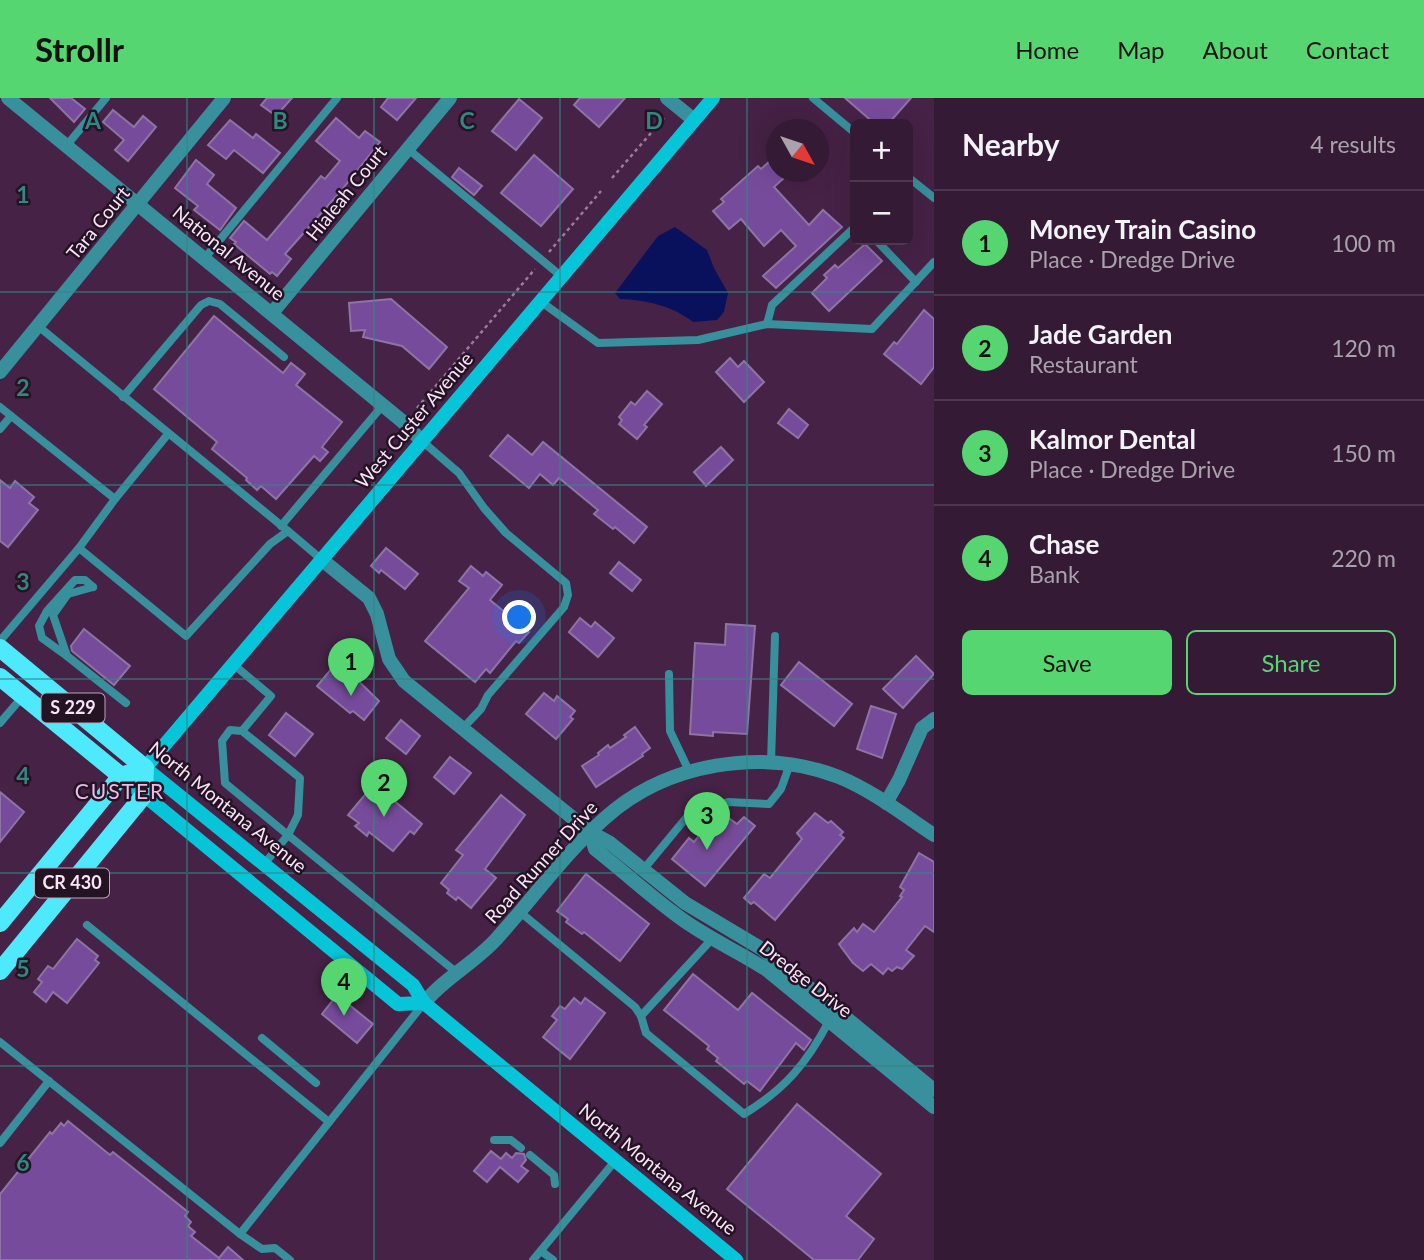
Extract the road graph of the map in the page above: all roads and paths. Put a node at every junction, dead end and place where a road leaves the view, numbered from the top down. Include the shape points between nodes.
1 (8, 98) edge
2 (106, 98) edge
3 (224, 98) edge
4 (337, 98) edge
5 (450, 98) edge
6 (667, 98) edge
7 (713, 98) edge
8 (813, 98) edge
9 (664, 118) dead end
10 (694, 121) junction
11 (850, 129) edge
12 (67, 145) junction
13 (408, 149) junction
14 (612, 178) dead end
15 (913, 181) edge
16 (601, 191) dead end
17 (934, 198) edge
18 (139, 204) junction
19 (850, 232) edge
20 (881, 245) edge
21 (549, 252) dead end
22 (204, 259) junction
23 (934, 262) edge
24 (535, 268) dead end
25 (561, 276) junction
26 (916, 282) junction
27 (540, 301) junction
28 (272, 313) junction
29 (767, 324) junction
30 (38, 326) junction
31 (284, 357) dead end
32 (0, 372) edge
33 (123, 397) junction
34 (383, 405) junction
35 (0, 407) edge
36 (417, 408) dead end
37 (11, 416) junction
38 (0, 429) edge
39 (169, 434) junction
40 (422, 441) junction
41 (115, 499) junction
42 (285, 529) junction
43 (79, 548) junction
44 (321, 559) junction
45 (775, 636) dead end
46 (0, 641) edge
47 (0, 648) edge
48 (67, 656) junction
49 (233, 664) junction
50 (669, 674) dead end
51 (0, 677) edge
52 (23, 695) junction
53 (126, 703) dead end
54 (934, 719) edge
55 (0, 723) edge
56 (462, 729) junction
57 (243, 730) junction
58 (771, 762) junction
59 (790, 764) junction
60 (145, 768) junction
61 (689, 771) junction
62 (121, 776) junction
63 (144, 794) junction
64 (886, 803) junction
65 (590, 832) junction
66 (288, 835) junction
67 (934, 835) edge
68 (265, 863) junction
69 (643, 870) junction
70 (520, 912) junction
71 (0, 923) edge
72 (87, 925) dead end
73 (712, 939) junction
74 (0, 971) edge
75 (456, 972) junction
76 (424, 1003) junction
77 (641, 1016) junction
78 (829, 1021) junction
79 (262, 1038) dead end
80 (0, 1042) edge
81 (49, 1081) junction
82 (316, 1083) dead end
83 (934, 1090) edge
84 (934, 1107) edge
85 (329, 1122) junction
86 (494, 1140) dead end
87 (0, 1143) edge
88 (521, 1147) dead end
89 (530, 1155) dead end
90 (615, 1161) junction
91 (555, 1184) dead end
92 (240, 1234) junction
93 (541, 1251) junction
94 (290, 1260) edge
95 (533, 1260) edge
96 (553, 1260) edge
97 (736, 1260) edge

1 - 12 street, National Avenue
2 - 12 lane
3 - 18 street, Tara Court
4 - 22 lane
5 - 13 street, Hialeah Court
6 - 10 street
7 - 10 main road, West Custer Avenue
8 - 11 lane
9 - 14 path
10 - 25 main road, West Custer Avenue
12 - 18 street, National Avenue
13 - 25 lane
13 - 28 street, Hialeah Court
15 - 17 lane
16 - 21 path
18 - 22 street, National Avenue
18 - 30 street, Tara Court
19 - 29 lane via 772,305
20 - 26 lane
22 - 28 street, National Avenue
23 - 26 lane
24 - 36 path
25 - 27 main road, West Custer Avenue
26 - 29 lane via 872,330
27 - 29 lane via 598,343 698,340
27 - 40 main road, West Custer Avenue
28 - 34 street, National Avenue
30 - 32 street, Tara Court
30 - 33 lane
31 - 33 lane via 220,304 209,302 201,305
33 - 39 lane
34 - 40 street, National Avenue
34 - 42 lane
35 - 37 lane
37 - 38 lane
37 - 41 lane
39 - 41 lane
39 - 42 lane
40 - 44 main road, West Custer Avenue
40 - 56 lane via 459,473 506,533 566,583 568,595 564,607
41 - 43 lane
42 - 43 lane via 186,636
42 - 44 lane
43 - 46 lane
44 - 49 main road, West Custer Avenue
44 - 56 street, Dredge Drive via 369,598 389,659 404,681
45 - 58 lane
47 - 60 main road, North Montana Avenue / S 229
48 - 48 lane via 53,615 68,594 93,587 85,580 75,580 39,626 42,638
48 - 53 lane
49 - 57 lane via 271,696
49 - 60 main road, West Custer Avenue
50 - 61 lane via 670,731
51 - 52 main road, S 229
52 - 55 lane
52 - 62 main road, S 229
54 - 64 street via 922,728
56 - 65 street, Dredge Drive
57 - 66 lane via 300,778 298,815
57 - 66 lane via 230,730 222,741 225,783
58 - 59 street, Road Runner Drive
58 - 61 street, Road Runner Drive
59 - 64 street, Road Runner Drive via 840,778
59 - 69 lane via 781,789 769,804 728,802 691,811
60 - 62 main road
60 - 63 main road
60 - 68 main road, North Montana Avenue / S 229
61 - 65 street, Road Runner Drive via 635,795
62 - 63 main road, S 229
62 - 71 main road, CR 430
63 - 74 main road, CR 430
63 - 76 main road, S 229 via 398,1004
64 - 67 street, Road Runner Drive
65 - 69 street, Dredge Drive
65 - 70 street, Road Runner Drive
65 - 73 street, Dredge Drive via 595,849
66 - 68 lane
66 - 75 lane
68 - 76 main road, North Montana Avenue / S 229 via 412,985
69 - 83 street, Dredge Drive via 692,908 762,949
70 - 75 street, Road Runner Drive via 488,948
70 - 77 lane
72 - 85 lane
73 - 77 lane
73 - 78 street, Dredge Drive via 767,970
75 - 76 street, Road Runner Drive
76 - 85 lane
76 - 90 main road, North Montana Avenue / S 229
77 - 78 lane via 646,1033 744,1114 770,1099 793,1077
78 - 84 street, Dredge Drive
79 - 82 lane
80 - 81 lane
81 - 87 lane
81 - 92 lane
85 - 92 lane
86 - 88 lane via 511,1139
89 - 91 lane via 554,1175
90 - 93 lane
90 - 97 main road, North Montana Avenue / S 229
92 - 94 lane via 262,1249 275,1248
93 - 95 lane
93 - 96 lane

